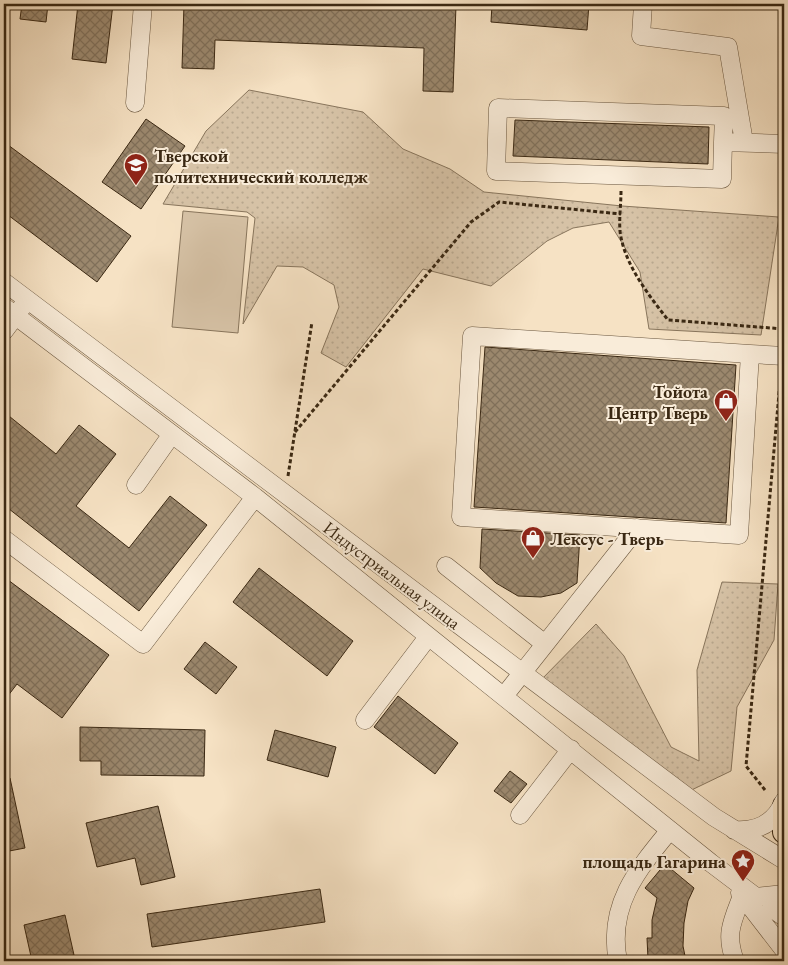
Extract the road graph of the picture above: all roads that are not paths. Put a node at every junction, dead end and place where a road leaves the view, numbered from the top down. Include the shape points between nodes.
1 (143, 4) edge
2 (642, 4) edge
3 (135, 104) dead end
4 (723, 142) junction
5 (744, 142) junction
6 (784, 144) edge
7 (4, 282) edge
8 (27, 301) junction
9 (10, 311) edge
10 (4, 331) edge
11 (750, 354) junction
12 (783, 356) edge
13 (172, 434) junction
14 (136, 485) dead end
15 (255, 496) junction
16 (637, 528) junction
17 (4, 539) edge
18 (446, 566) dead end
19 (428, 637) junction
20 (545, 644) junction
21 (522, 673) junction
22 (504, 696) junction
23 (365, 720) dead end
24 (571, 749) junction
25 (784, 801) edge
26 (784, 806) edge
27 (520, 815) dead end
28 (670, 830) junction
29 (734, 830) junction
30 (784, 832) edge
31 (784, 860) edge
32 (784, 894) edge
33 (749, 897) junction
34 (784, 917) edge
35 (784, 950) edge
36 (618, 961) edge
37 (735, 961) edge

1 - 3 street
2 - 5 street via 642,36 728,47
4 - 4 street via 724,116 498,108 496,171 722,180
4 - 5 street
5 - 6 street
7 - 8 street, Индустриальная улица
8 - 9 street
8 - 21 street, Индустриальная улица
9 - 10 street
9 - 13 street, Индустриальная улица
11 - 12 street
11 - 16 street via 739,535
11 - 16 street via 472,336 460,517
13 - 14 street
13 - 15 street, Индустриальная улица
15 - 17 street via 143,644
15 - 19 street, Индустриальная улица
16 - 20 street
18 - 20 street
19 - 22 street, Индустриальная улица
19 - 23 street
20 - 21 street
21 - 22 street
21 - 29 street, Индустриальная улица
22 - 24 street, Индустриальная улица
24 - 27 street
24 - 28 street, Индустриальная улица
25 - 29 street via 781,810 766,825
26 - 30 main road
28 - 33 street, Индустриальная улица
28 - 36 street via 632,880 623,899 617,924
29 - 31 street, Индустриальная улица
32 - 33 street
33 - 34 street, Индустриальная улица
33 - 35 street, Индустриальная улица
33 - 37 street via 730,925

